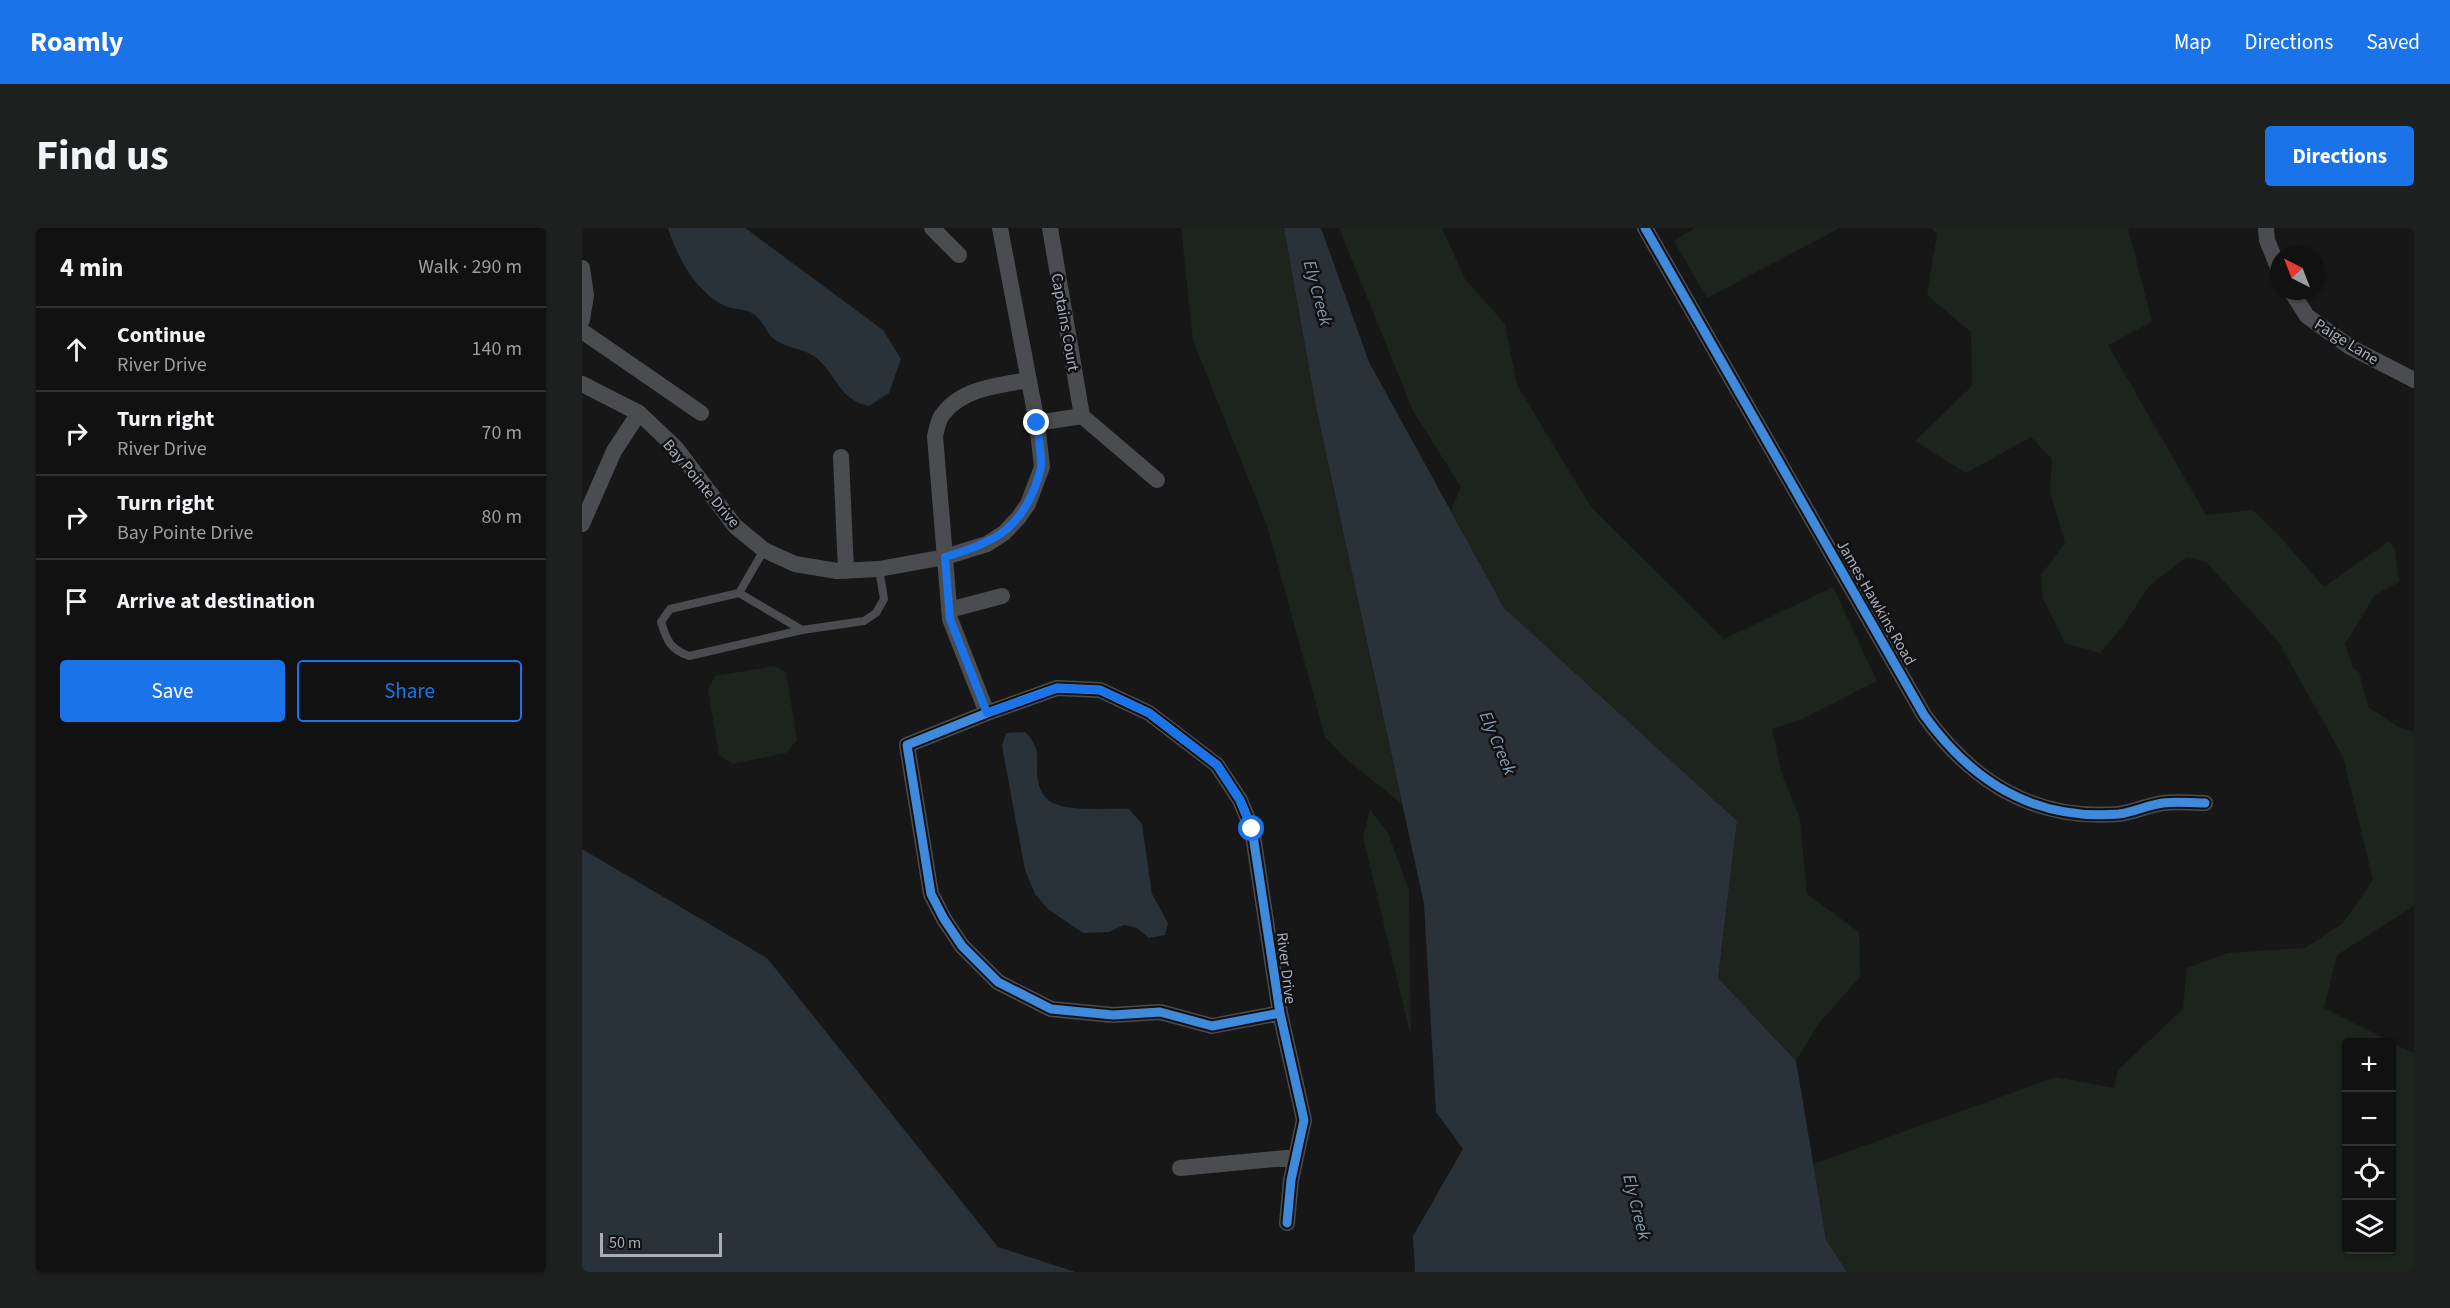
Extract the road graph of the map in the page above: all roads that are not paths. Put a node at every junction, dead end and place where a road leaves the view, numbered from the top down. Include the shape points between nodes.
1 (932, 228) edge
2 (1000, 228) edge
3 (1050, 228) edge
4 (1645, 228) edge
5 (2266, 228) edge
6 (2270, 248) edge
7 (959, 255) dead end
8 (582, 268) edge
9 (2297, 300) edge
10 (582, 320) edge
11 (582, 331) edge
12 (1029, 380) junction
13 (2414, 380) edge
14 (582, 384) edge
15 (701, 412) dead end
16 (639, 413) junction
17 (1082, 416) junction
18 (1037, 423) junction
19 (841, 457) dead end
20 (1157, 480) dead end
21 (582, 524) edge
22 (764, 550) junction
23 (945, 557) junction
24 (879, 569) junction
25 (846, 571) junction
26 (739, 593) junction
27 (1002, 596) dead end
28 (949, 610) junction
29 (801, 630) junction
30 (987, 713) junction
31 (2205, 803) dead end
32 (1280, 1012) junction
33 (1296, 1157) junction
34 (1180, 1168) dead end
35 (1287, 1222) dead end

1 - 7 street
2 - 12 street, Bay Pointe Drive
3 - 17 street, Captains Court
4 - 31 street, James Hawkins Road via 1924,715 1945,743 2001,789 2050,810 2120,814 2164,803
5 - 6 street
8 - 10 street via 586,295
9 - 13 street, Paige Lane via 2307,316 2350,347
11 - 15 street
12 - 18 street, Bay Pointe Drive
12 - 23 street via 986,388 959,399 940,418 935,436
14 - 16 street, Bay Pointe Drive
16 - 21 street via 614,451
16 - 22 street, Bay Pointe Drive via 676,448 735,526
17 - 18 street
17 - 20 street
18 - 23 street, Bay Pointe Drive via 1042,467 1024,511 987,544
19 - 25 street
22 - 25 street, Bay Pointe Drive via 795,564
22 - 26 lane
23 - 24 street, Bay Pointe Drive
23 - 28 street
24 - 25 street, Bay Pointe Drive
24 - 29 lane via 884,599 876,613 864,621
26 - 29 lane
26 - 29 lane via 670,609 662,622 668,644 689,656
27 - 28 street
28 - 30 street
30 - 32 street, River Drive via 1057,688 1100,690 1149,713 1217,765 1240,800 1252,829
30 - 32 street, River Drive via 907,745 931,894 962,946 998,982 1051,1009 1113,1015 1160,1012 1212,1026
32 - 33 street via 1304,1120
33 - 34 street
33 - 35 street

